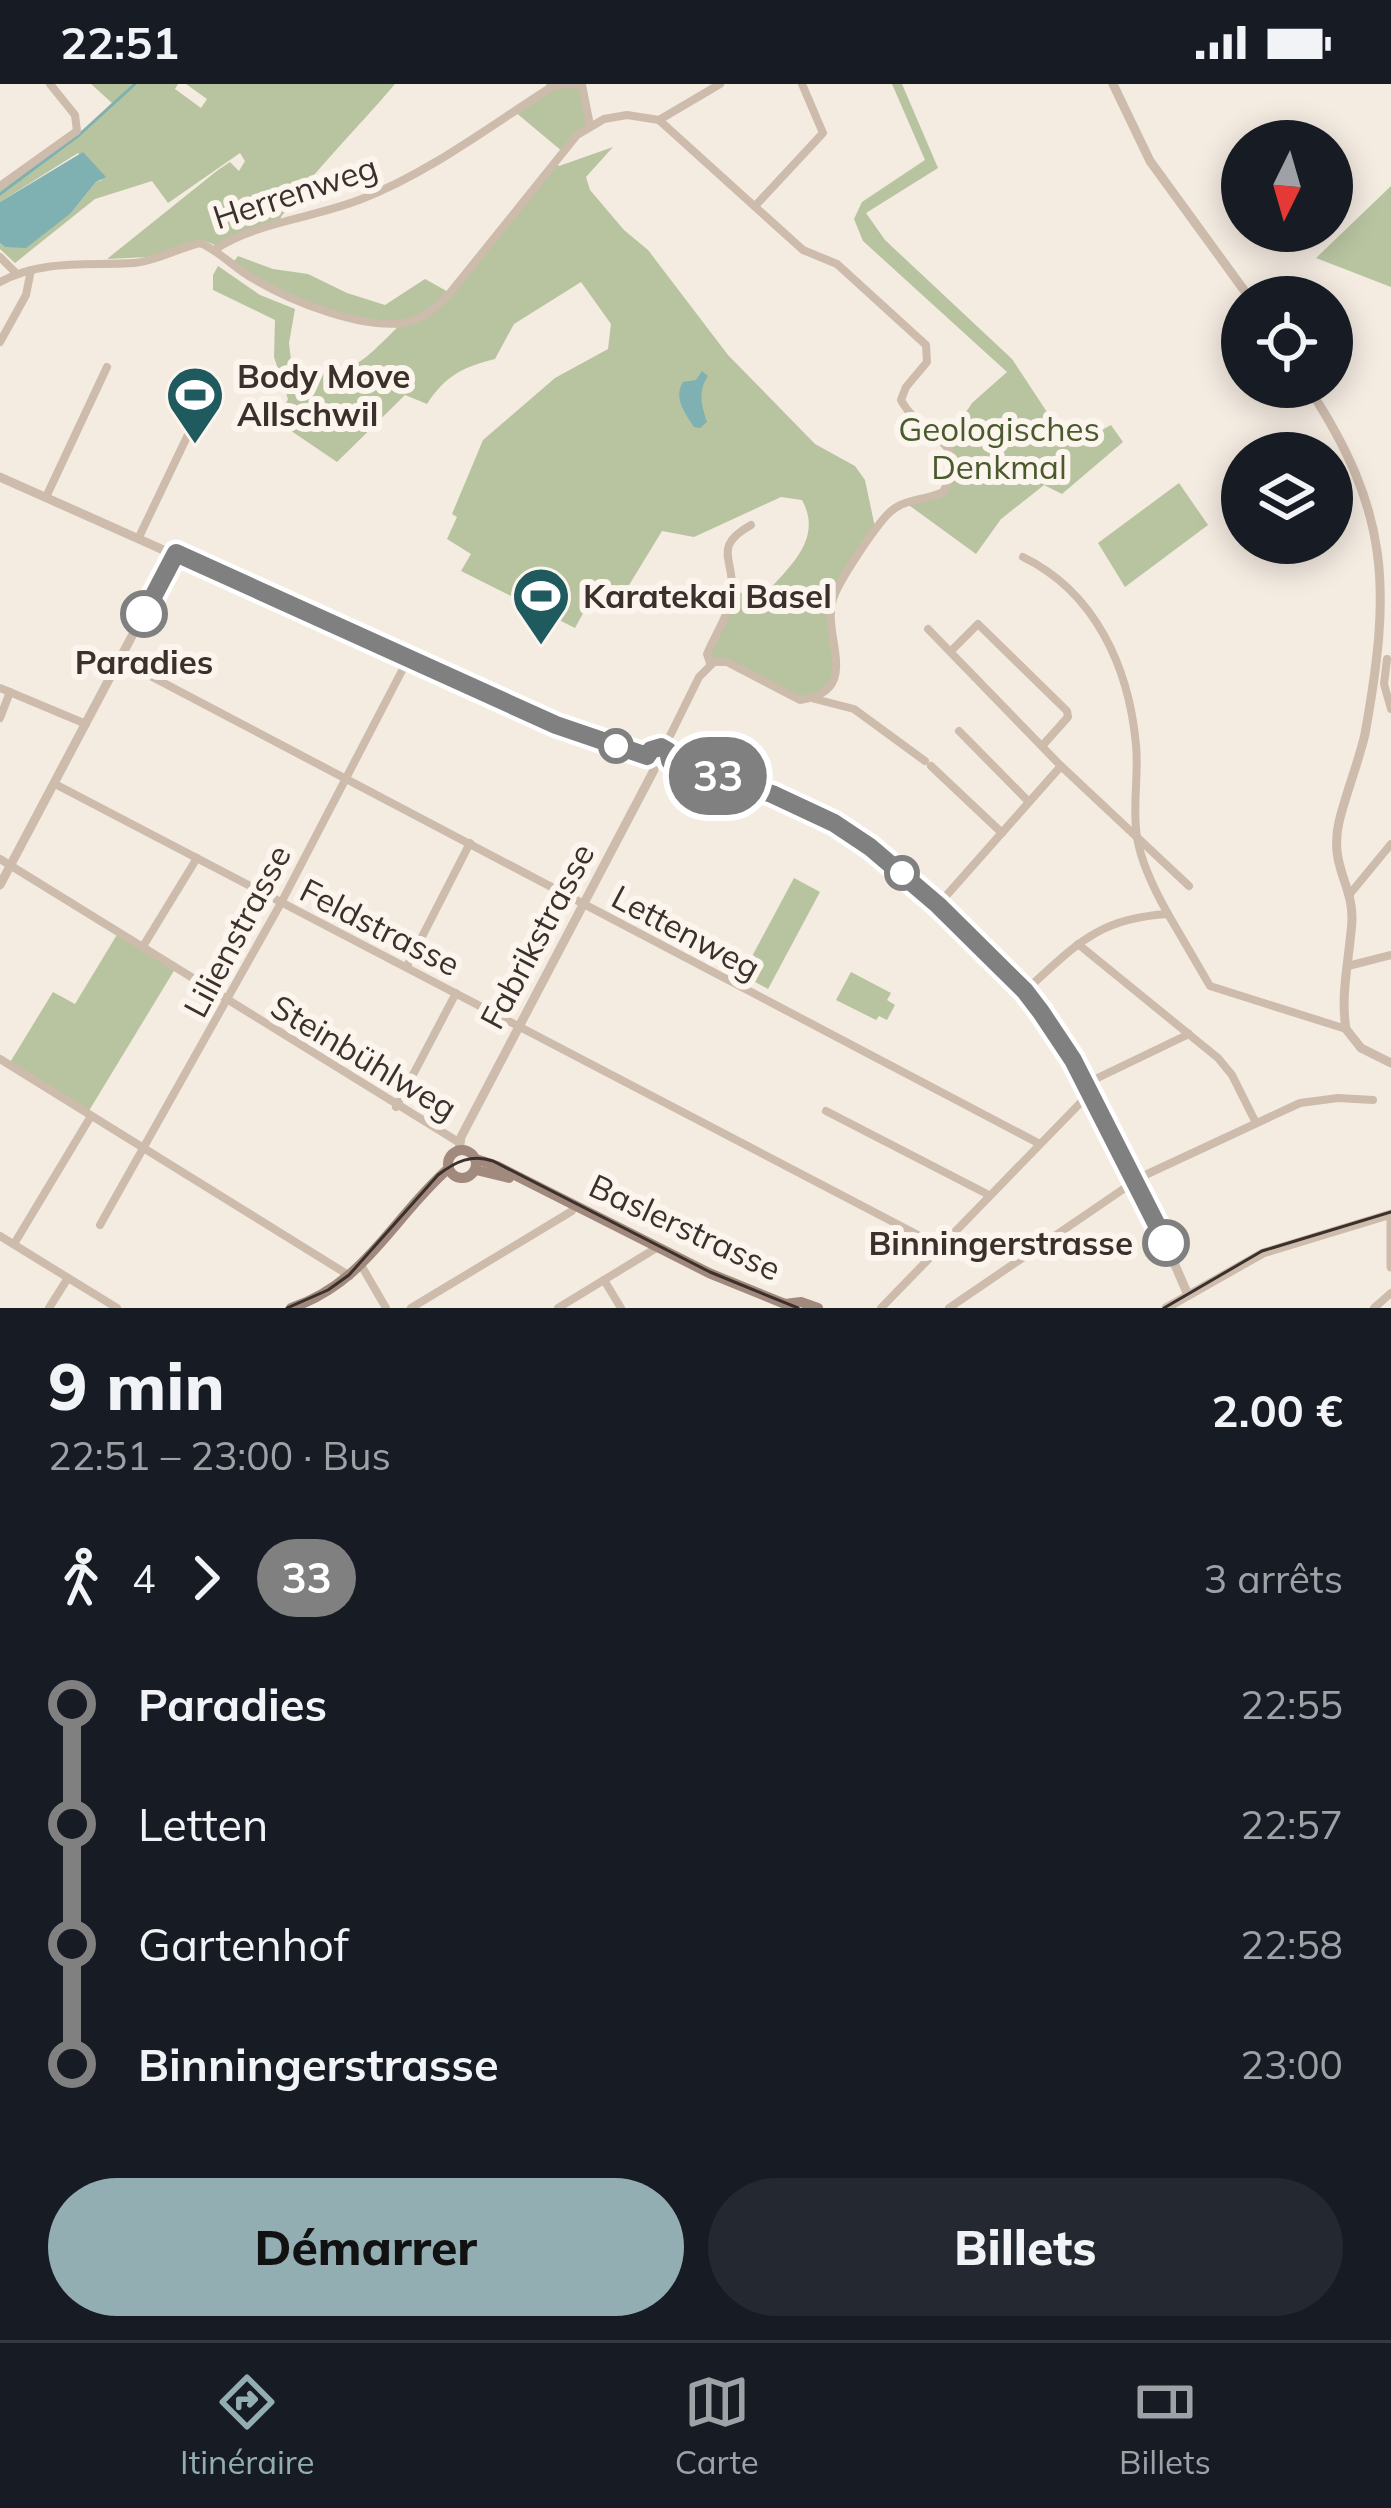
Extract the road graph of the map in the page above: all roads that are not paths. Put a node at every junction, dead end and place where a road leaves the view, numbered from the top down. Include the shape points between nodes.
1 (50, 84) edge
2 (721, 84) edge
3 (802, 84) edge
4 (1113, 84) edge
5 (582, 85) edge
6 (659, 120) junction
7 (590, 125) junction
8 (0, 186) edge
9 (756, 205) junction
10 (214, 250) junction
11 (0, 256) edge
12 (31, 270) junction
13 (16, 274) junction
14 (1235, 276) edge
15 (0, 282) edge
16 (0, 342) edge
17 (106, 367) dead end
18 (1321, 408) edge
19 (197, 416) dead end
20 (0, 477) edge
21 (46, 497) junction
22 (752, 525) dead end
23 (139, 537) junction
24 (176, 553) junction
25 (1023, 557) dead end
26 (928, 629) dead end
27 (951, 651) junction
28 (404, 655) junction
29 (1386, 659) edge
30 (121, 660) junction
31 (710, 663) junction
32 (5, 690) edge
33 (814, 698) junction
34 (1391, 710) edge
35 (0, 718) edge
36 (86, 724) junction
37 (959, 731) dead end
38 (1043, 746) junction
39 (664, 748) junction
40 (647, 756) junction
41 (670, 761) junction
42 (1061, 766) junction
43 (654, 770) junction
44 (344, 779) junction
45 (56, 784) junction
46 (1029, 802) junction
47 (1002, 833) junction
48 (1137, 836) junction
49 (470, 843) junction
50 (1391, 844) edge
51 (197, 858) junction
52 (0, 859) edge
53 (12, 867) junction
54 (0, 885) edge
55 (1190, 886) dead end
56 (1349, 895) junction
57 (281, 903) junction
58 (584, 905) junction
59 (938, 905) junction
60 (1168, 914) junction
61 (1078, 944) junction
62 (142, 948) junction
63 (1391, 955) edge
64 (407, 966) junction
65 (1348, 966) junction
66 (1025, 991) junction
67 (456, 993) junction
68 (227, 1001) junction
69 (519, 1028) junction
70 (1346, 1029) junction
71 (1189, 1034) junction
72 (0, 1059) edge
73 (1391, 1063) edge
74 (1088, 1088) junction
75 (1373, 1100) dead end
76 (396, 1107) junction
77 (826, 1111) dead end
78 (91, 1116) junction
79 (1256, 1123) junction
80 (1040, 1144) junction
81 (145, 1149) junction
82 (468, 1155) junction
83 (451, 1172) junction
84 (1135, 1180) junction
85 (989, 1195) junction
86 (562, 1199) junction
87 (1391, 1215) edge
88 (100, 1225) dead end
89 (0, 1236) edge
90 (14, 1244) junction
91 (658, 1246) junction
92 (939, 1246) junction
93 (361, 1265) junction
94 (1391, 1267) edge
95 (351, 1277) junction
96 (68, 1278) junction
97 (604, 1280) junction
98 (1391, 1293) edge
99 (1187, 1295) junction
100 (785, 1307) edge
101 (49, 1308) edge
102 (117, 1308) edge
103 (291, 1308) edge
104 (386, 1308) edge
105 (411, 1308) edge
106 (558, 1308) edge
107 (621, 1308) edge
108 (818, 1308) edge
109 (880, 1308) edge
110 (950, 1308) edge
111 (1166, 1308) edge
112 (1374, 1308) edge

1 - 8 street via 79,127
2 - 6 street
3 - 9 street via 823,133
4 - 14 street via 1150,161
5 - 7 street
5 - 10 street, Herrenweg via 550,88 362,200
6 - 7 street via 626,115
6 - 9 street
7 - 10 street via 450,293 413,320 369,322 324,309 257,281
9 - 33 street via 926,344 928,362 902,400 952,457 943,492 890,512 843,578 830,617 838,668
10 - 12 street, Herrenweg via 200,244 135,263
11 - 13 street
12 - 13 street, Herrenweg
12 - 16 street
13 - 15 street, Herrenweg
17 - 21 street
18 - 29 street via 1373,516 1387,587
19 - 23 street
20 - 21 street
21 - 23 street
22 - 31 street via 729,543 732,593
23 - 24 street
24 - 28 street
24 - 30 street
25 - 48 street via 1089,608 1122,677 1136,744
26 - 27 street
27 - 38 street
27 - 38 street via 978,624 1067,711
28 - 40 street via 556,725
28 - 44 street, Lilienstrasse
29 - 34 street
29 - 56 street via 1339,823 1336,854
30 - 36 street
30 - 44 street, Lettenweg
31 - 33 street via 727,662 790,697
31 - 39 street
32 - 35 street
32 - 36 street
33 - 47 street via 854,709
36 - 45 street
37 - 46 street
38 - 42 street
39 - 40 street
39 - 41 street
40 - 43 street
41 - 43 street
41 - 59 street via 834,823
42 - 46 street
42 - 48 street
43 - 58 street, Fabrikstrasse
44 - 49 street, Lettenweg
44 - 57 street, Lilienstrasse
45 - 51 street, Feldstrasse
45 - 53 street
46 - 47 street
47 - 59 street
48 - 55 street
48 - 60 street
49 - 58 street, Lettenweg
49 - 64 street
50 - 56 street
51 - 57 street, Feldstrasse
51 - 62 street
52 - 53 street, Steinbühlweg
53 - 54 street
53 - 62 street, Steinbühlweg
56 - 65 street
57 - 64 street, Feldstrasse
57 - 68 street, Lilienstrasse
58 - 69 street, Fabrikstrasse
58 - 80 street, Lettenweg
59 - 66 street
60 - 61 street via 1097,928
60 - 70 street via 1210,986
61 - 66 street
61 - 71 street
62 - 68 street, Steinbühlweg
63 - 65 street
64 - 67 street, Feldstrasse
65 - 70 street
66 - 74 street
67 - 69 street, Feldstrasse
67 - 76 street
68 - 76 street, Steinbühlweg
68 - 81 street, Lilienstrasse
69 - 82 street, Fabrikstrasse via 468,1127
69 - 92 street, Feldstrasse
70 - 73 street via 1361,1048
71 - 74 street
71 - 79 street via 1226,1066
72 - 78 street
74 - 80 street
74 - 84 street
75 - 79 street via 1314,1100
76 - 82 street, Steinbühlweg
77 - 85 street
78 - 81 street
78 - 90 street
79 - 84 street
80 - 85 street
81 - 88 street, Lilienstrasse
81 - 95 street
82 - 83 main road via 451,1155
82 - 83 main road via 468,1178
82 - 86 main road, Baslerstrasse
83 - 93 main road
84 - 99 street
84 - 110 street
85 - 92 street
86 - 91 main road, Baslerstrasse
86 - 105 street via 572,1211
87 - 94 street
87 - 99 street via 1263,1252
89 - 90 street
90 - 96 street
91 - 97 street
91 - 100 main road, Baslerstrasse
92 - 109 street
93 - 95 main road
93 - 104 street
95 - 103 main road
96 - 101 street
96 - 102 street
97 - 106 street
97 - 107 street
98 - 112 street
99 - 111 street
100 - 108 main road, Baslerstrasse

